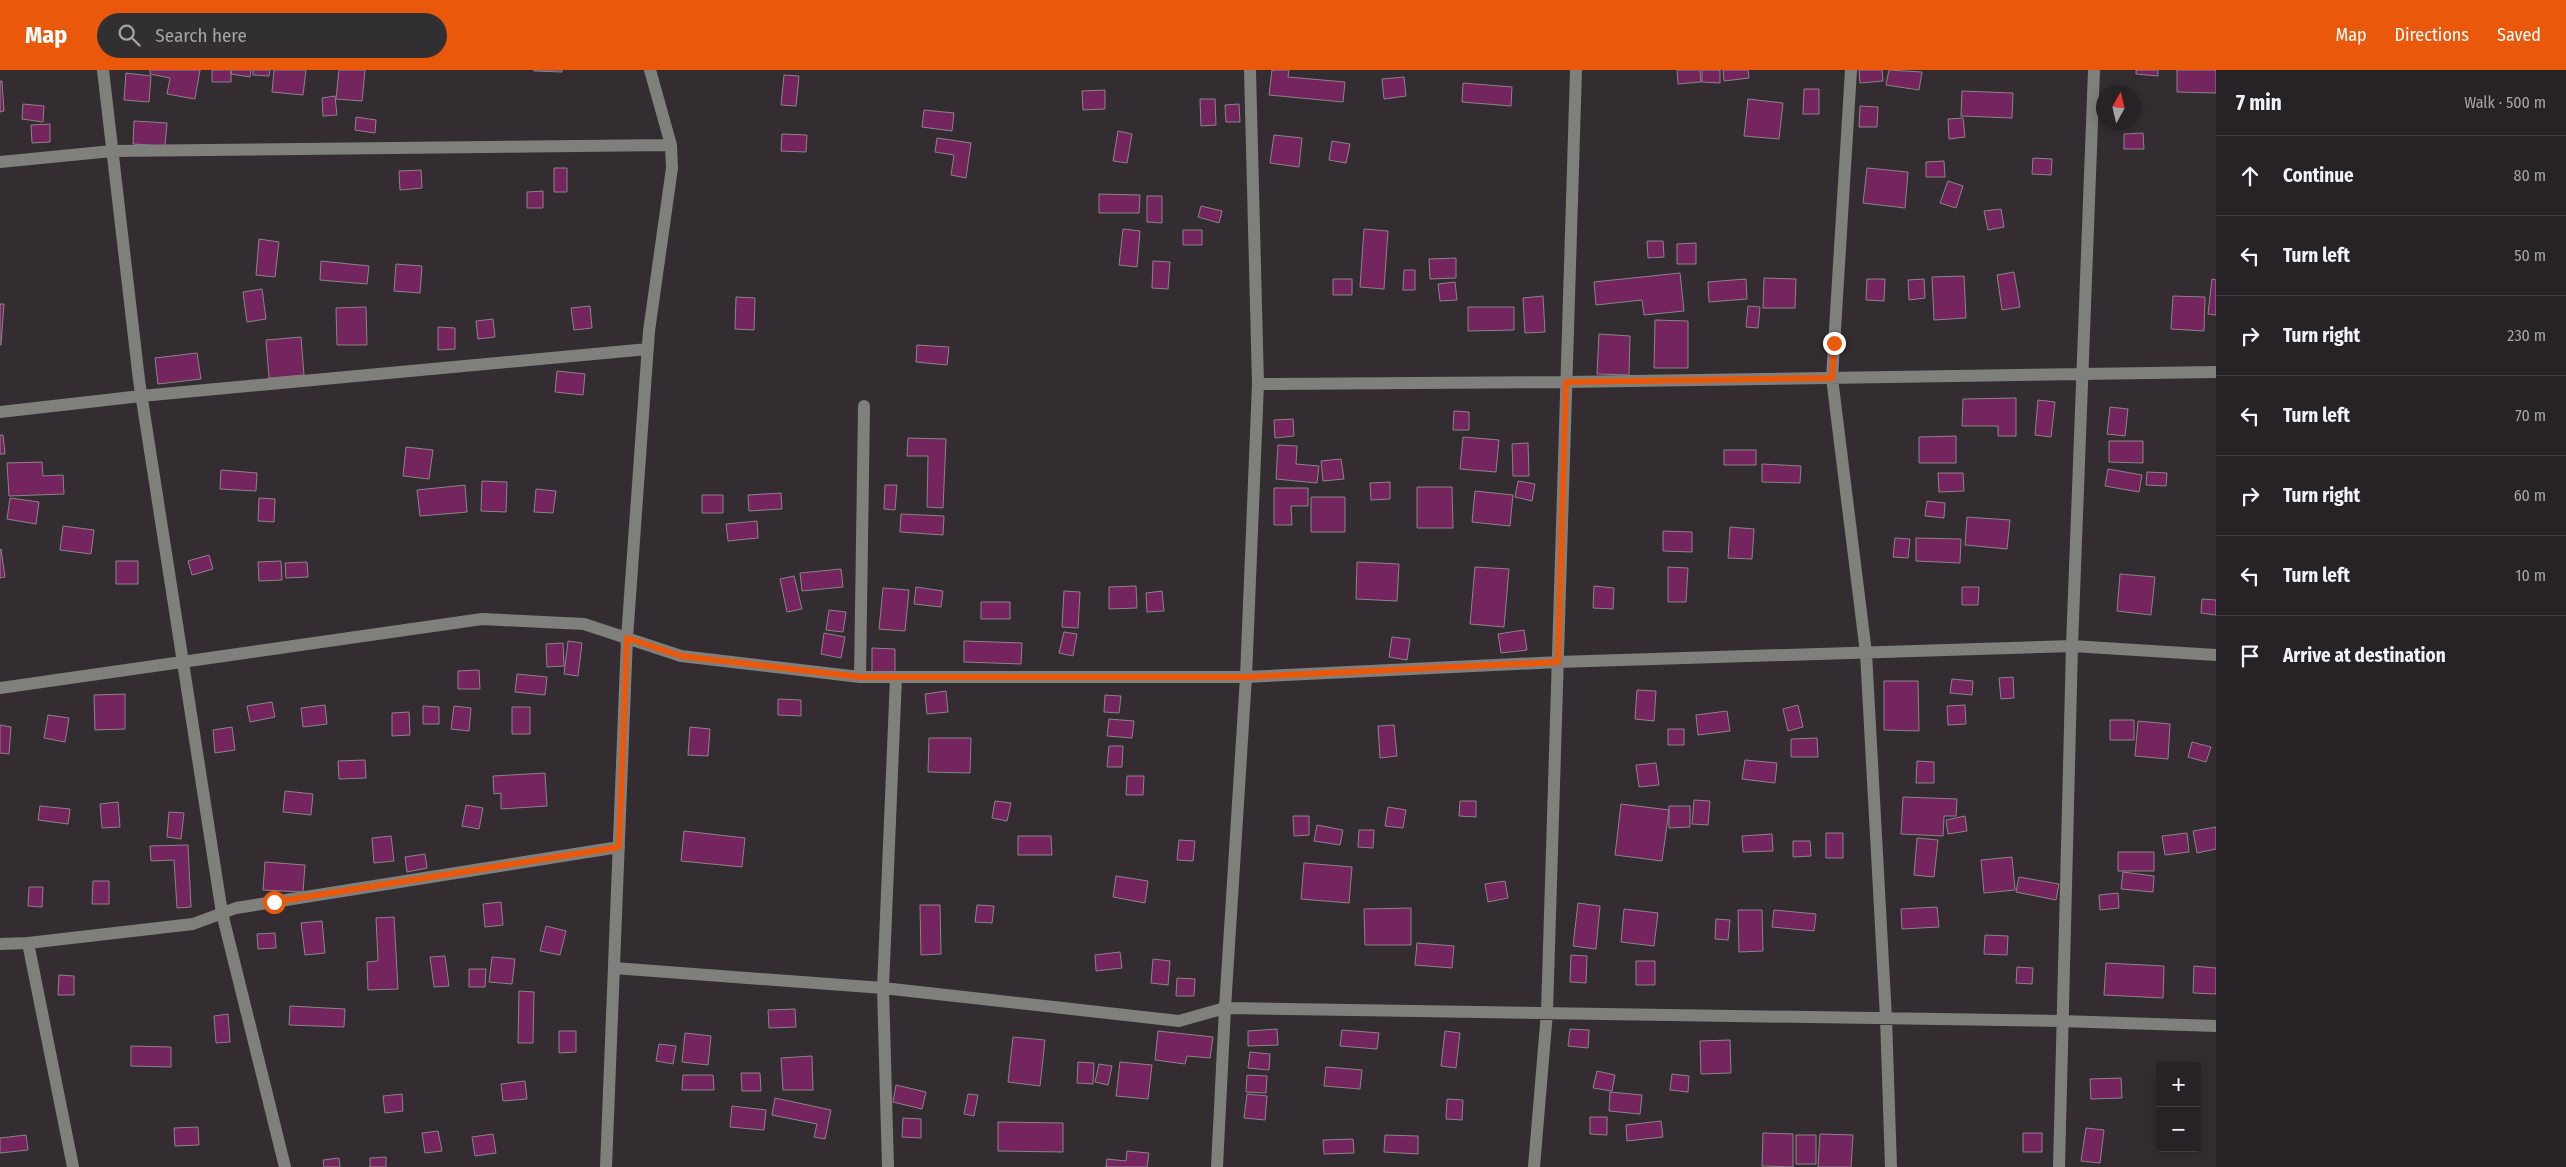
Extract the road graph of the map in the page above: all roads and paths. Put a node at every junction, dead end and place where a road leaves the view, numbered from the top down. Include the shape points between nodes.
1 (103, 70) edge
2 (650, 70) edge
3 (1250, 70) edge
4 (1576, 70) edge
5 (1851, 70) edge
6 (2094, 70) edge
7 (671, 145) junction
8 (112, 151) junction
9 (0, 162) edge
10 (648, 349) junction
11 (2216, 372) edge
12 (2083, 375) junction
13 (1832, 378) junction
14 (1566, 382) junction
15 (1258, 384) junction
16 (141, 396) junction
17 (864, 406) dead end
18 (0, 412) edge
19 (627, 638) junction
20 (2072, 646) junction
21 (1866, 653) junction
22 (2216, 655) edge
23 (183, 662) junction
24 (1558, 662) junction
25 (860, 677) junction
26 (896, 677) junction
27 (1246, 677) junction
28 (0, 688) edge
29 (619, 847) junction
30 (222, 913) junction
31 (28, 943) junction
32 (0, 944) edge
33 (614, 968) junction
34 (883, 988) junction
35 (1224, 1008) junction
36 (1547, 1012) junction
37 (1886, 1018) junction
38 (2061, 1021) junction
39 (2216, 1026) edge
40 (73, 1167) edge
41 (285, 1167) edge
42 (606, 1167) edge
43 (888, 1167) edge
44 (1217, 1167) edge
45 (1534, 1167) edge
46 (1891, 1167) edge
47 (2059, 1167) edge

1 - 8 street
2 - 7 street
3 - 15 street
4 - 14 street
5 - 13 street
6 - 12 street
7 - 8 street
7 - 10 street via 672,168
8 - 9 street
8 - 16 street
10 - 16 street
10 - 19 street
11 - 12 street
12 - 13 street
12 - 20 street
13 - 14 street
13 - 21 street
14 - 15 street
14 - 24 street
15 - 27 street
16 - 18 street
16 - 23 street
17 - 25 street
19 - 23 street via 584,624 482,619
19 - 25 street via 681,656
19 - 29 street
20 - 21 street
20 - 22 street
20 - 38 street
21 - 24 street
21 - 37 street
23 - 28 street
23 - 30 street
24 - 27 street
24 - 36 street
25 - 26 street
26 - 27 street
26 - 34 street
27 - 35 street
29 - 30 street via 236,908
29 - 33 street
30 - 31 street via 193,924
30 - 41 street
31 - 32 street
31 - 40 street
33 - 34 street
33 - 42 street
34 - 35 street via 1179,1021
34 - 43 street
35 - 36 street
35 - 44 street
36 - 37 street
36 - 45 street
37 - 38 street
37 - 46 street
38 - 39 street
38 - 47 street

